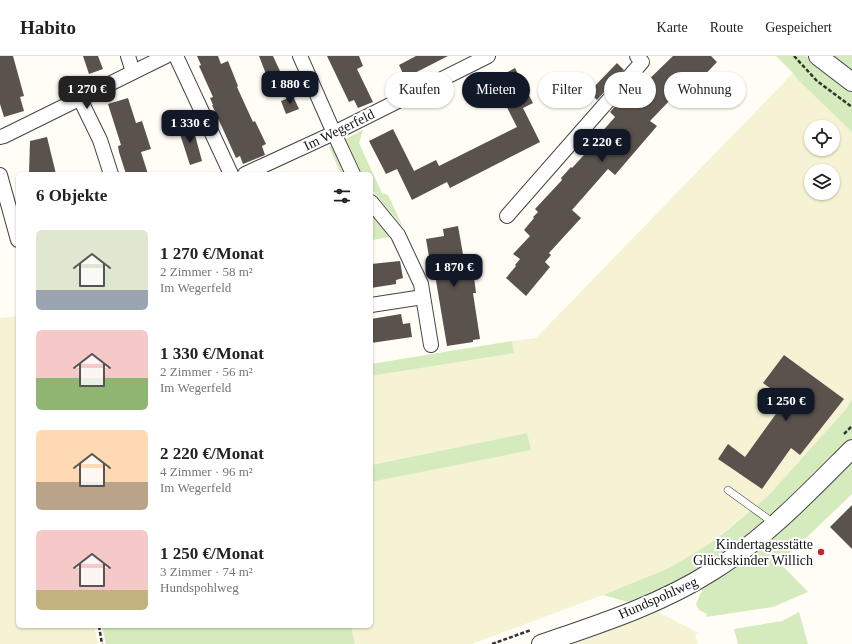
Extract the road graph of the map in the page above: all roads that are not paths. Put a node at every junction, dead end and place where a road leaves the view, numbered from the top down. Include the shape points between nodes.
1 (128, 56) edge
2 (166, 56) edge
3 (176, 56) edge
4 (300, 56) edge
5 (488, 56) edge
6 (818, 56) edge
7 (642, 58) edge
8 (473, 60) edge
9 (134, 72) junction
10 (852, 82) edge
11 (80, 99) junction
12 (334, 133) junction
13 (0, 137) edge
14 (110, 172) edge
15 (230, 172) edge
16 (249, 172) edge
17 (352, 172) edge
18 (0, 175) edge
19 (373, 204) edge
20 (507, 216) dead end
21 (16, 233) edge
22 (423, 297) junction
23 (373, 305) edge
24 (431, 345) dead end
25 (846, 443) edge
26 (728, 490) dead end
27 (775, 524) junction
28 (538, 636) edge

1 - 9 street
2 - 9 street
3 - 15 street
4 - 12 street
5 - 8 street, Im Wegerfeld
6 - 10 street
7 - 20 street
8 - 12 street, Im Wegerfeld
9 - 11 street
11 - 13 street
11 - 14 street via 100,140
12 - 16 street, Im Wegerfeld
12 - 17 street
18 - 21 street
19 - 22 street via 398,235 421,284
22 - 23 street
22 - 24 street
25 - 27 street, Hundspohlweg
26 - 27 lane
27 - 28 street, Hundspohlweg via 733,558 685,587 632,611

